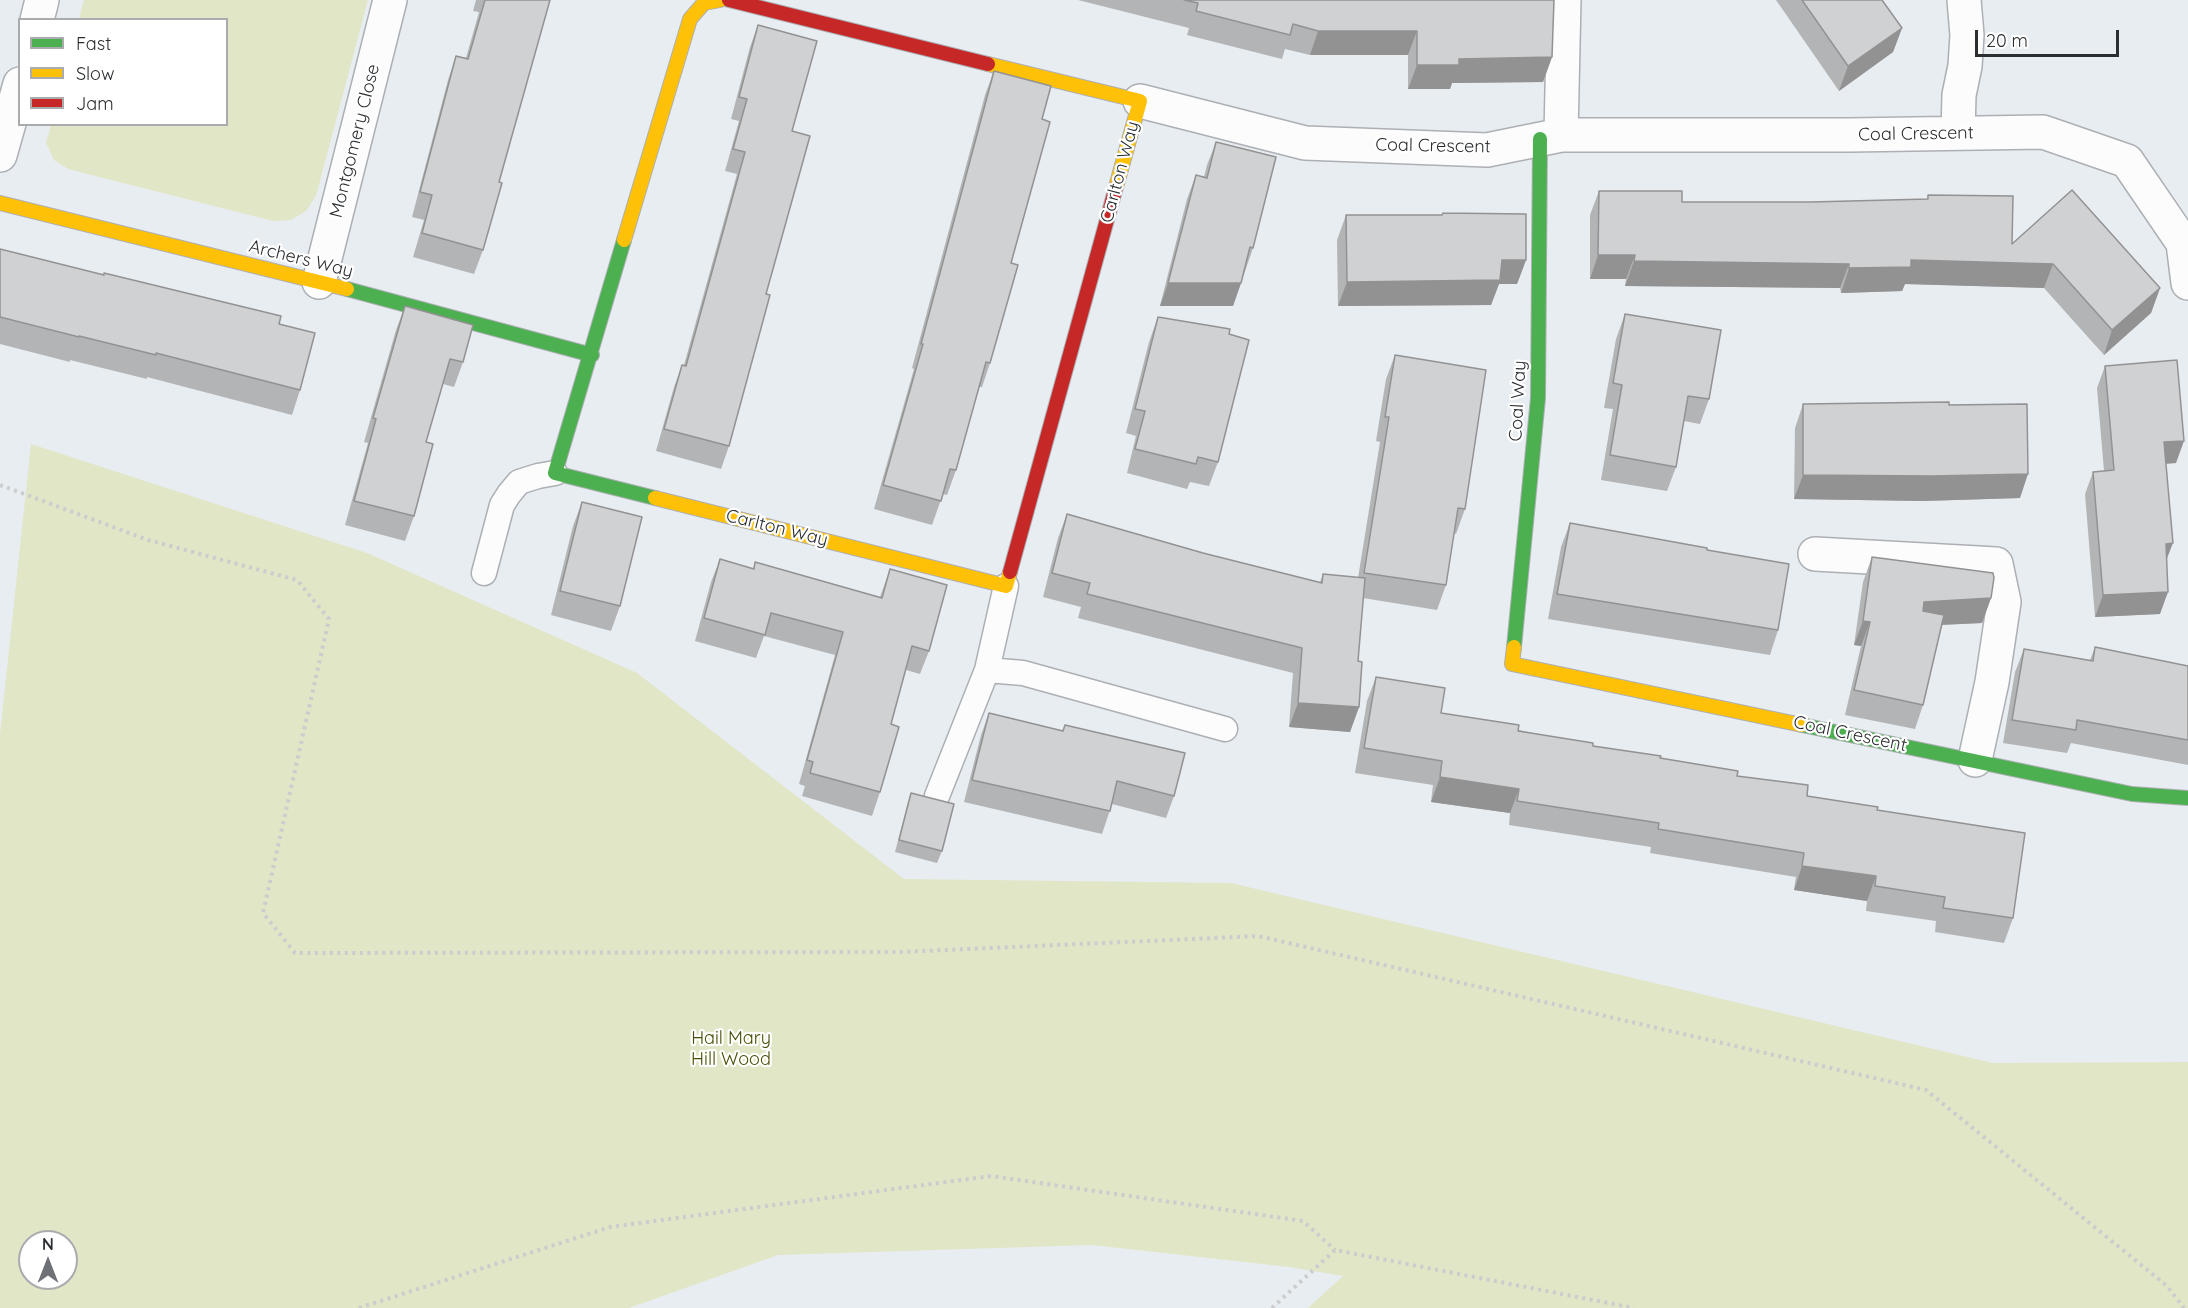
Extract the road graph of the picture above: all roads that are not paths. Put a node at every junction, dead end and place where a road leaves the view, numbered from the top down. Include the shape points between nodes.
1 (42, 0) edge
2 (390, 0) edge
3 (720, 0) edge
4 (729, 0) edge
5 (1564, 0) edge
6 (1964, 0) edge
7 (38, 18) edge
8 (18, 91) edge
9 (1140, 101) junction
10 (1958, 133) junction
11 (1550, 137) junction
12 (1305, 143) joint
13 (0, 155) edge
14 (0, 203) edge
15 (319, 282) junction
16 (2188, 283) edge
17 (592, 355) junction
18 (555, 473) junction
19 (1815, 554) dead end
20 (484, 573) dead end
21 (1006, 586) junction
22 (1512, 664) joint
23 (987, 670) junction
24 (1225, 729) dead end
25 (1975, 760) junction
26 (937, 796) dead end
27 (2188, 798) edge

1 - 7 street
2 - 15 street, Montgomery Close
3 - 17 street via 704,3 690,19
4 - 9 street, Carlton Way
5 - 11 street
6 - 10 street via 1967,35
8 - 13 street
9 - 12 street, Carlton Way
9 - 21 street, Carlton Way
10 - 11 street, Coal Crescent
10 - 16 street, Coal Crescent via 2043,132 2127,161 2183,243
11 - 12 street, Coal Crescent via 1487,150
11 - 22 street, Coal Way via 1538,398
14 - 15 street, Archers Way
15 - 17 street, Archers Way
17 - 18 street
18 - 20 lane via 519,482 509,494 502,506
18 - 21 street, Carlton Way
19 - 25 street via 1996,564 2004,602
21 - 23 lane
22 - 25 street, Coal Crescent
23 - 24 lane via 1023,673
23 - 26 lane
25 - 27 street, Coal Crescent via 2132,794

